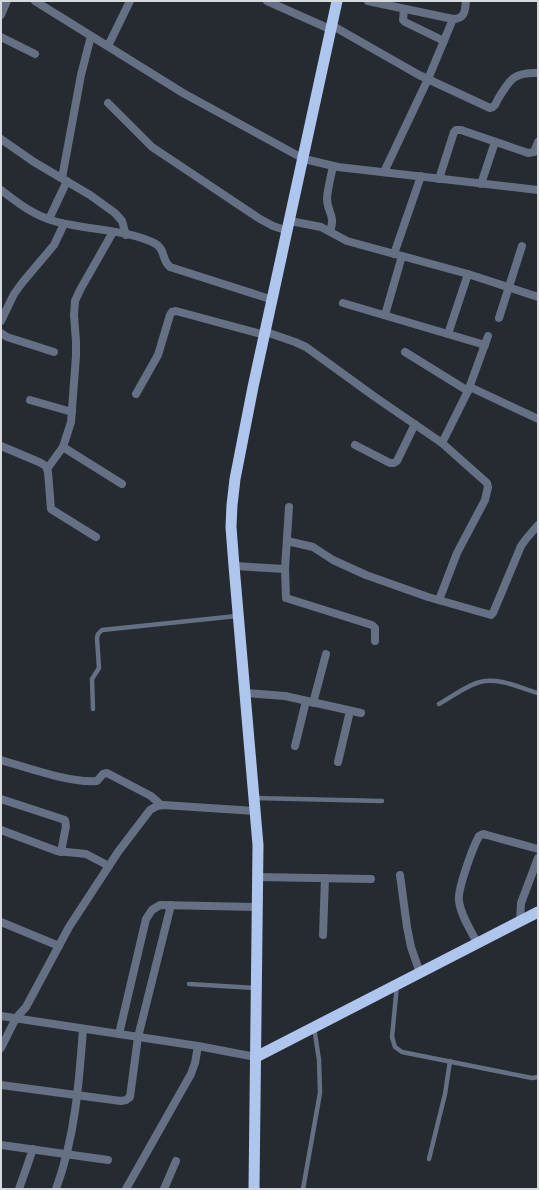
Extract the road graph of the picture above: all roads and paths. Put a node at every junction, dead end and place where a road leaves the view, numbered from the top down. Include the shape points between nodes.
1 (7, 1) edge
2 (35, 1) edge
3 (130, 1) edge
4 (267, 1) edge
5 (338, 1) edge
6 (368, 1) edge
7 (466, 1) edge
8 (404, 9) junction
9 (1, 15) edge
10 (453, 19) junction
11 (332, 28) junction
12 (91, 36) junction
13 (1, 37) edge
14 (444, 41) junction
15 (108, 46) junction
16 (35, 54) dead end
17 (538, 73) edge
18 (428, 79) junction
19 (108, 103) dead end
20 (1, 139) edge
21 (495, 142) junction
22 (538, 142) edge
23 (304, 159) junction
24 (333, 166) junction
25 (384, 172) junction
26 (421, 176) junction
27 (439, 179) junction
28 (65, 180) junction
29 (481, 184) junction
30 (1, 190) edge
31 (538, 190) edge
32 (49, 219) junction
33 (64, 224) junction
34 (289, 226) junction
35 (330, 231) junction
36 (113, 232) junction
37 (126, 235) junction
38 (522, 246) dead end
39 (398, 255) junction
40 (468, 274) junction
41 (508, 288) junction
42 (538, 297) edge
43 (273, 300) junction
44 (343, 302) dead end
45 (385, 315) junction
46 (500, 318) dead end
47 (1, 321) edge
48 (1, 333) edge
49 (266, 334) junction
50 (448, 334) junction
51 (488, 336) dead end
52 (485, 345) junction
53 (54, 352) dead end
54 (405, 352) dead end
55 (469, 389) junction
56 (136, 394) dead end
57 (30, 400) dead end
58 (72, 412) junction
59 (538, 419) edge
60 (415, 424) junction
61 (442, 443) junction
62 (355, 445) dead end
63 (1, 446) edge
64 (63, 447) junction
65 (48, 469) junction
66 (122, 484) dead end
67 (289, 507) dead end
68 (538, 525) edge
69 (535, 532) edge
70 (96, 537) dead end
71 (287, 541) junction
72 (234, 566) junction
73 (285, 569) junction
74 (439, 600) junction
75 (238, 616) junction
76 (375, 641) dead end
77 (326, 654) dead end
78 (246, 693) junction
79 (538, 693) edge
80 (310, 702) junction
81 (439, 704) dead end
82 (93, 709) dead end
83 (350, 711) junction
84 (361, 713) dead end
85 (295, 746) dead end
86 (1, 760) edge
87 (338, 762) dead end
88 (254, 798) junction
89 (1, 799) edge
90 (382, 801) dead end
91 (161, 805) junction
92 (255, 811) junction
93 (1, 830) edge
94 (538, 849) edge
95 (61, 852) junction
96 (538, 858) edge
97 (109, 866) junction
98 (400, 875) dead end
99 (257, 877) junction
100 (325, 878) junction
101 (371, 879) dead end
102 (171, 905) junction
103 (256, 907) junction
104 (537, 913) edge
105 (520, 921) junction
106 (1, 922) edge
107 (323, 935) dead end
108 (478, 944) junction
109 (59, 946) junction
110 (420, 973) junction
111 (189, 984) dead end
112 (397, 985) junction
113 (255, 988) junction
114 (1, 1016) edge
115 (16, 1018) junction
116 (314, 1027) junction
117 (83, 1029) junction
118 (119, 1034) junction
119 (138, 1037) junction
120 (198, 1046) junction
121 (1, 1048) edge
122 (256, 1057) junction
123 (450, 1061) junction
124 (538, 1077) edge
125 (1, 1085) edge
126 (78, 1095) junction
127 (1, 1145) edge
128 (32, 1149) junction
129 (67, 1154) junction
130 (429, 1159) dead end
131 (108, 1160) dead end
132 (176, 1161) dead end
133 (19, 1189) edge
134 (56, 1189) edge
135 (126, 1189) edge
136 (164, 1189) edge
137 (254, 1189) edge
138 (303, 1189) edge

1 - 9 street
2 - 12 street
3 - 15 street
4 - 11 street
5 - 11 highway
6 - 8 street
7 - 10 street via 463,16
8 - 10 street
8 - 14 street via 405,22
10 - 14 street
11 - 18 street
11 - 23 highway
12 - 15 street
12 - 28 street via 81,75
13 - 16 street
14 - 18 street
15 - 23 street via 183,93
17 - 18 street via 522,73 514,78 491,108
18 - 25 street
19 - 34 street via 152,147 260,219 273,226
20 - 28 street
21 - 22 street via 531,154
21 - 27 street via 455,130
21 - 29 street
23 - 24 street
23 - 34 highway
24 - 25 street
24 - 35 street via 327,199 333,220
25 - 26 street
26 - 27 street
26 - 39 street
27 - 29 street
28 - 32 street
28 - 37 street via 114,213 122,221
29 - 31 street
30 - 32 street via 32,213
32 - 33 street
33 - 36 street
33 - 47 street via 54,245 10,301
34 - 35 street via 321,227
34 - 43 highway
35 - 39 street via 347,241
36 - 37 street
36 - 58 street via 75,301 76,342
37 - 43 street via 158,245 170,267
38 - 41 street
39 - 40 street
39 - 45 street
40 - 41 street
40 - 50 street
41 - 42 street
41 - 46 street
43 - 49 highway
44 - 45 street
45 - 50 street
48 - 53 street
49 - 56 street via 172,312 158,355
49 - 60 street via 306,347
49 - 72 highway via 235,479 231,527
50 - 52 street
51 - 52 street
52 - 55 street
54 - 55 street
55 - 59 street
55 - 61 street
57 - 58 street
58 - 64 street
60 - 61 street
60 - 62 street via 394,463
61 - 74 street via 487,483 488,487 483,505 457,552
63 - 65 street via 39,462
64 - 65 street
64 - 66 street
65 - 70 street via 51,509
67 - 71 street
68 - 69 street
69 - 74 street via 526,539 516,556 492,614
71 - 73 street
71 - 74 street via 313,547 366,575
72 - 73 street
72 - 75 highway
73 - 76 street via 287,598 372,625 375,628
75 - 78 highway
75 - 82 lane via 102,630 97,638 99,668 92,679
77 - 80 street
78 - 80 street via 280,695
78 - 88 highway
79 - 81 lane via 504,683 485,681 473,684
80 - 83 street
80 - 85 street
83 - 84 street
83 - 87 street
86 - 91 street via 82,780 97,781 107,773 151,796
88 - 90 lane
88 - 92 highway
89 - 95 street via 65,820
91 - 92 street
91 - 97 street via 153,807 145,815
92 - 99 highway
93 - 95 street
94 - 108 street via 483,834 479,836 458,900
95 - 97 street via 86,854
96 - 105 street via 523,896
97 - 109 street via 72,921
98 - 110 street via 406,927
99 - 100 street
99 - 103 highway
100 - 101 street
100 - 107 street
102 - 103 street
102 - 118 street via 160,905 152,910 146,919
102 - 119 street
103 - 113 highway
104 - 105 highway
105 - 108 highway
106 - 109 street
108 - 110 highway
109 - 115 street via 26,1007
110 - 112 highway
111 - 113 lane
112 - 116 highway
112 - 123 lane via 392,1036 395,1047 402,1052
113 - 122 highway
114 - 115 street
115 - 117 street
115 - 121 street
116 - 122 highway
116 - 138 lane via 320,1060 320,1093
117 - 118 street
117 - 126 street
118 - 119 street
119 - 120 street
119 - 126 street via 130,1097 121,1101
120 - 122 street
120 - 135 street via 191,1074
122 - 137 highway
123 - 124 lane via 532,1078
123 - 130 lane via 445,1094
125 - 126 street
126 - 129 street
127 - 128 street
128 - 129 street
128 - 133 street
129 - 131 street
129 - 134 street
132 - 136 street

